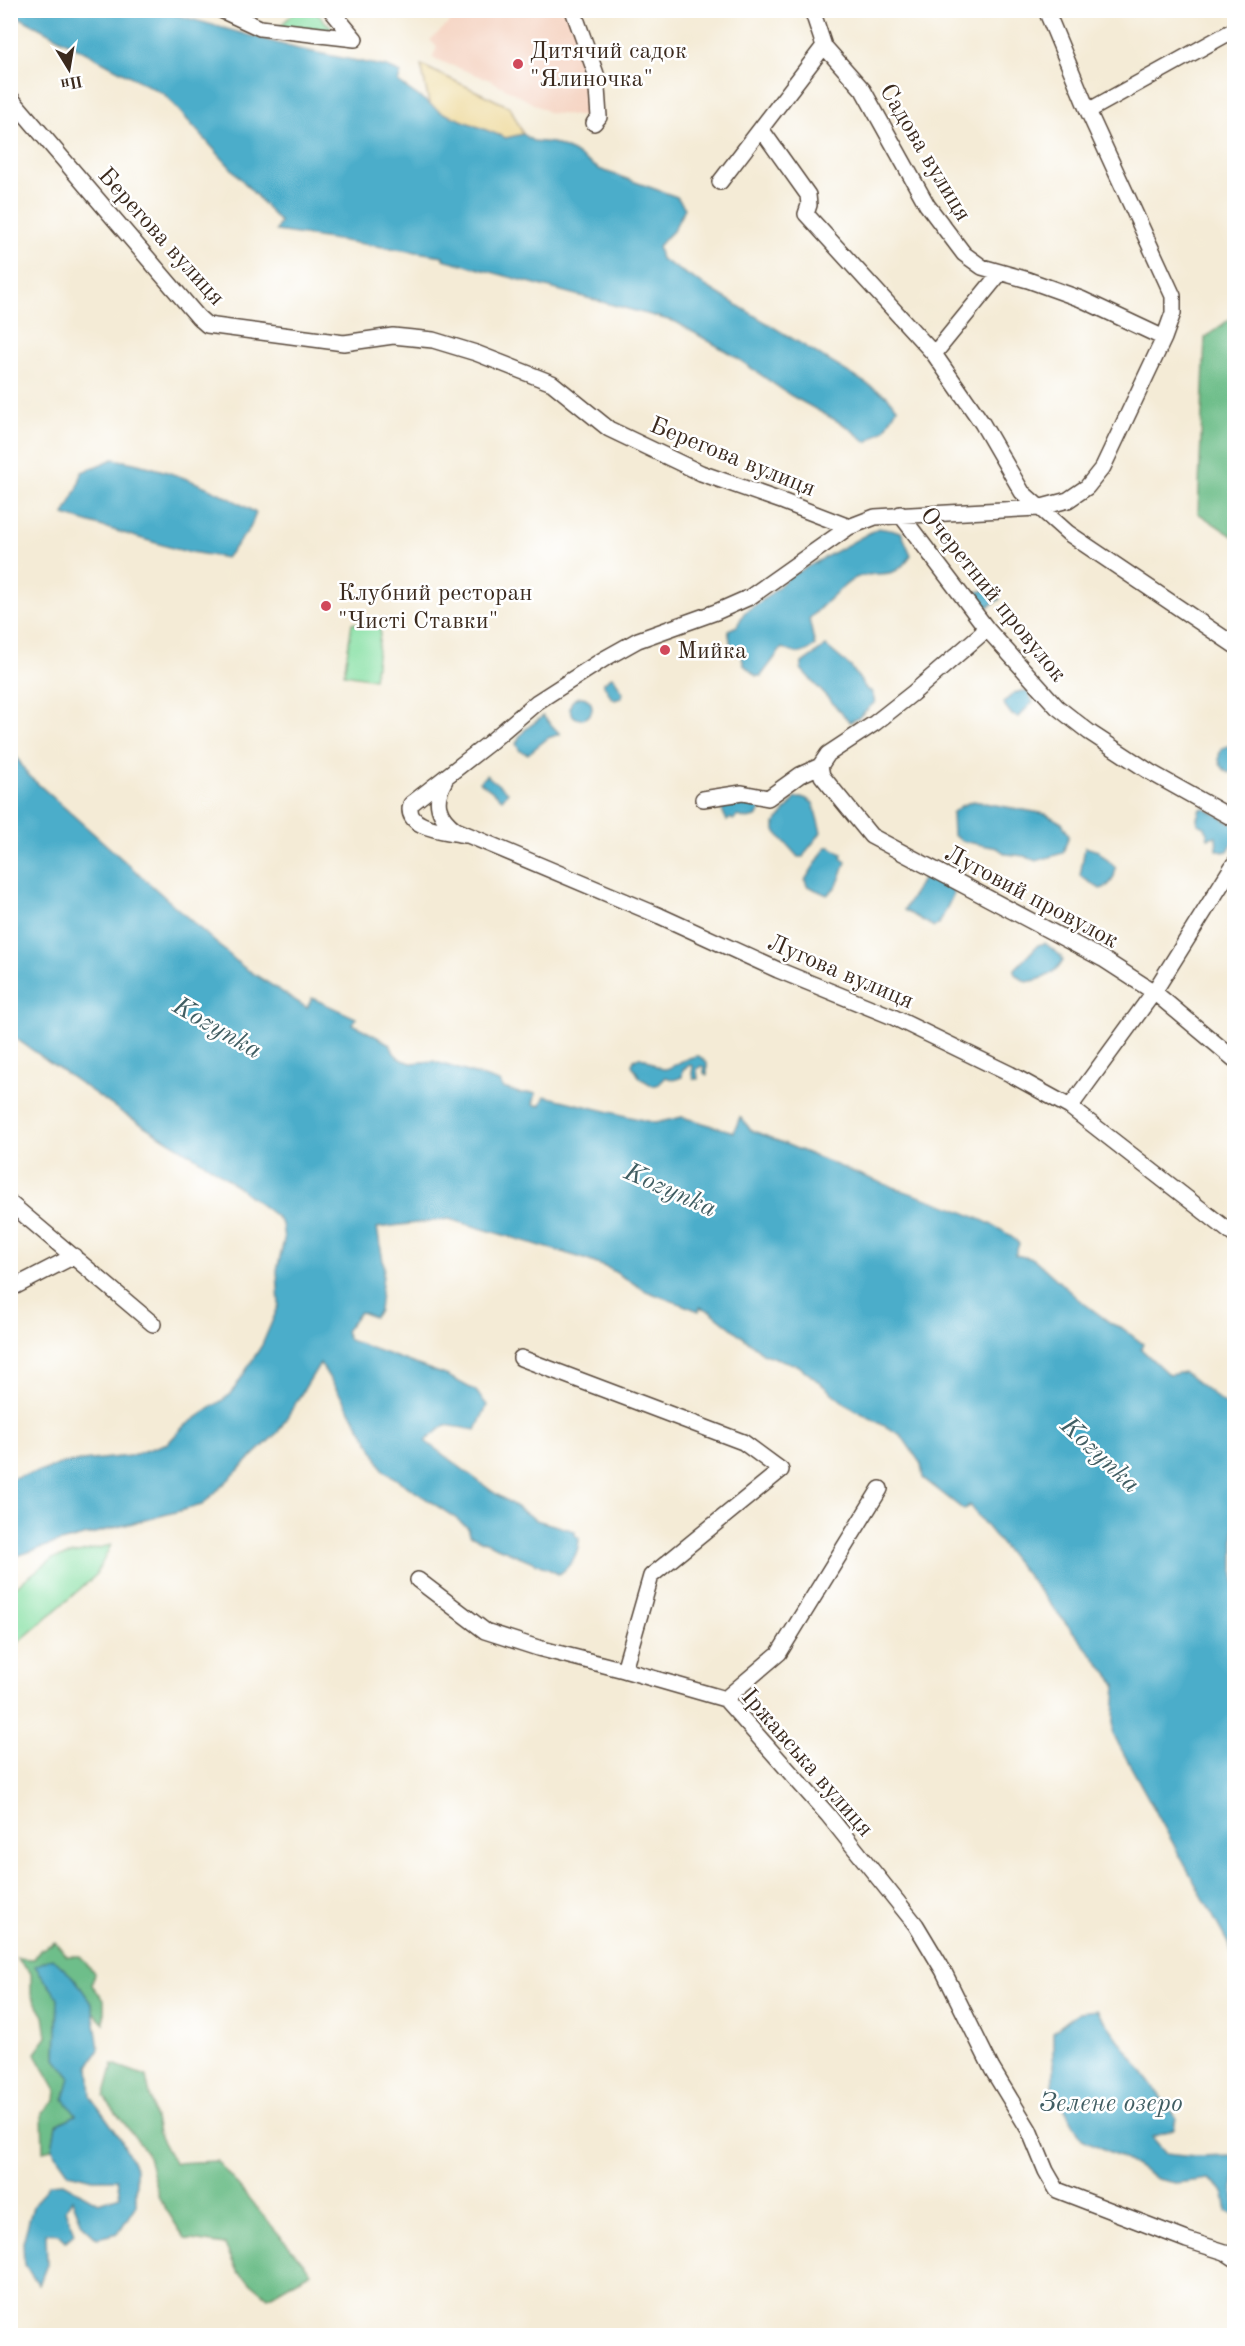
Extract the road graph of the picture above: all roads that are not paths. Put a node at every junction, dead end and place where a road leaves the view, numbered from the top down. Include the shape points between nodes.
1 (221, 10) edge
2 (331, 10) edge
3 (812, 10) edge
4 (1046, 10) edge
5 (574, 11) edge
6 (1234, 30) edge
7 (824, 46) junction
8 (10, 97) edge
9 (1088, 111) junction
10 (594, 123) dead end
11 (761, 129) junction
12 (720, 182) dead end
13 (1000, 273) junction
14 (1164, 338) junction
15 (934, 354) junction
16 (1038, 508) junction
17 (900, 514) junction
18 (849, 527) junction
19 (987, 629) junction
20 (1234, 645) edge
21 (820, 766) junction
22 (447, 776) junction
23 (703, 799) dead end
24 (1234, 819) edge
25 (464, 835) junction
26 (1234, 864) edge
27 (1154, 992) junction
28 (1234, 1059) edge
29 (1070, 1107) junction
30 (10, 1203) edge
31 (1234, 1235) edge
32 (74, 1256) junction
33 (10, 1289) edge
34 (153, 1324) dead end
35 (521, 1358) dead end
36 (880, 1489) dead end
37 (418, 1580) dead end
38 (624, 1670) junction
39 (725, 1699) junction
40 (1234, 2258) edge

1 - 2 street via 260,28 355,39
3 - 7 street, Садова вулиця
4 - 9 street
5 - 10 street via 596,74 599,117
6 - 9 street
7 - 11 street
7 - 13 street, Садова вулиця via 863,90 927,205 964,255
8 - 18 street, Берегова вулиця via 207,325 344,343 393,336 433,340 476,353 552,383 609,429 700,473
9 - 14 street via 1173,296 1173,313
11 - 12 street
11 - 15 street via 808,195 806,214
13 - 14 street, Садова вулиця via 1082,299
13 - 15 street
14 - 16 street via 1103,467 1087,487 1068,500
15 - 16 street via 982,423 1022,492
16 - 17 street
16 - 20 street via 1068,533
17 - 18 street via 875,517
17 - 19 street, Очеретний провулок
18 - 22 street via 750,597 638,640 604,659 537,702
19 - 21 street via 875,723 828,754
19 - 24 street, Очеретний провулок via 1057,707 1081,726 1150,772
21 - 23 street via 768,798 742,793
21 - 27 street, Луговий провулок via 822,776 871,836 1103,958
22 - 25 street, Лугова вулиця via 439,793 438,810
22 - 25 street via 414,801 410,813 426,827
25 - 29 street, Лугова вулиця via 892,1017
26 - 27 street
27 - 28 street, Луговий провулок
27 - 29 street
29 - 31 street, Лугова вулиця
30 - 32 street
32 - 33 street
32 - 34 street
35 - 38 street via 743,1442 780,1470 651,1576
36 - 39 street via 779,1653
37 - 38 street, Іржавська вулиця via 485,1631
38 - 39 street, Іржавська вулиця
39 - 40 street, Іржавська вулиця via 828,1815 916,1925 1029,2130 1057,2190

